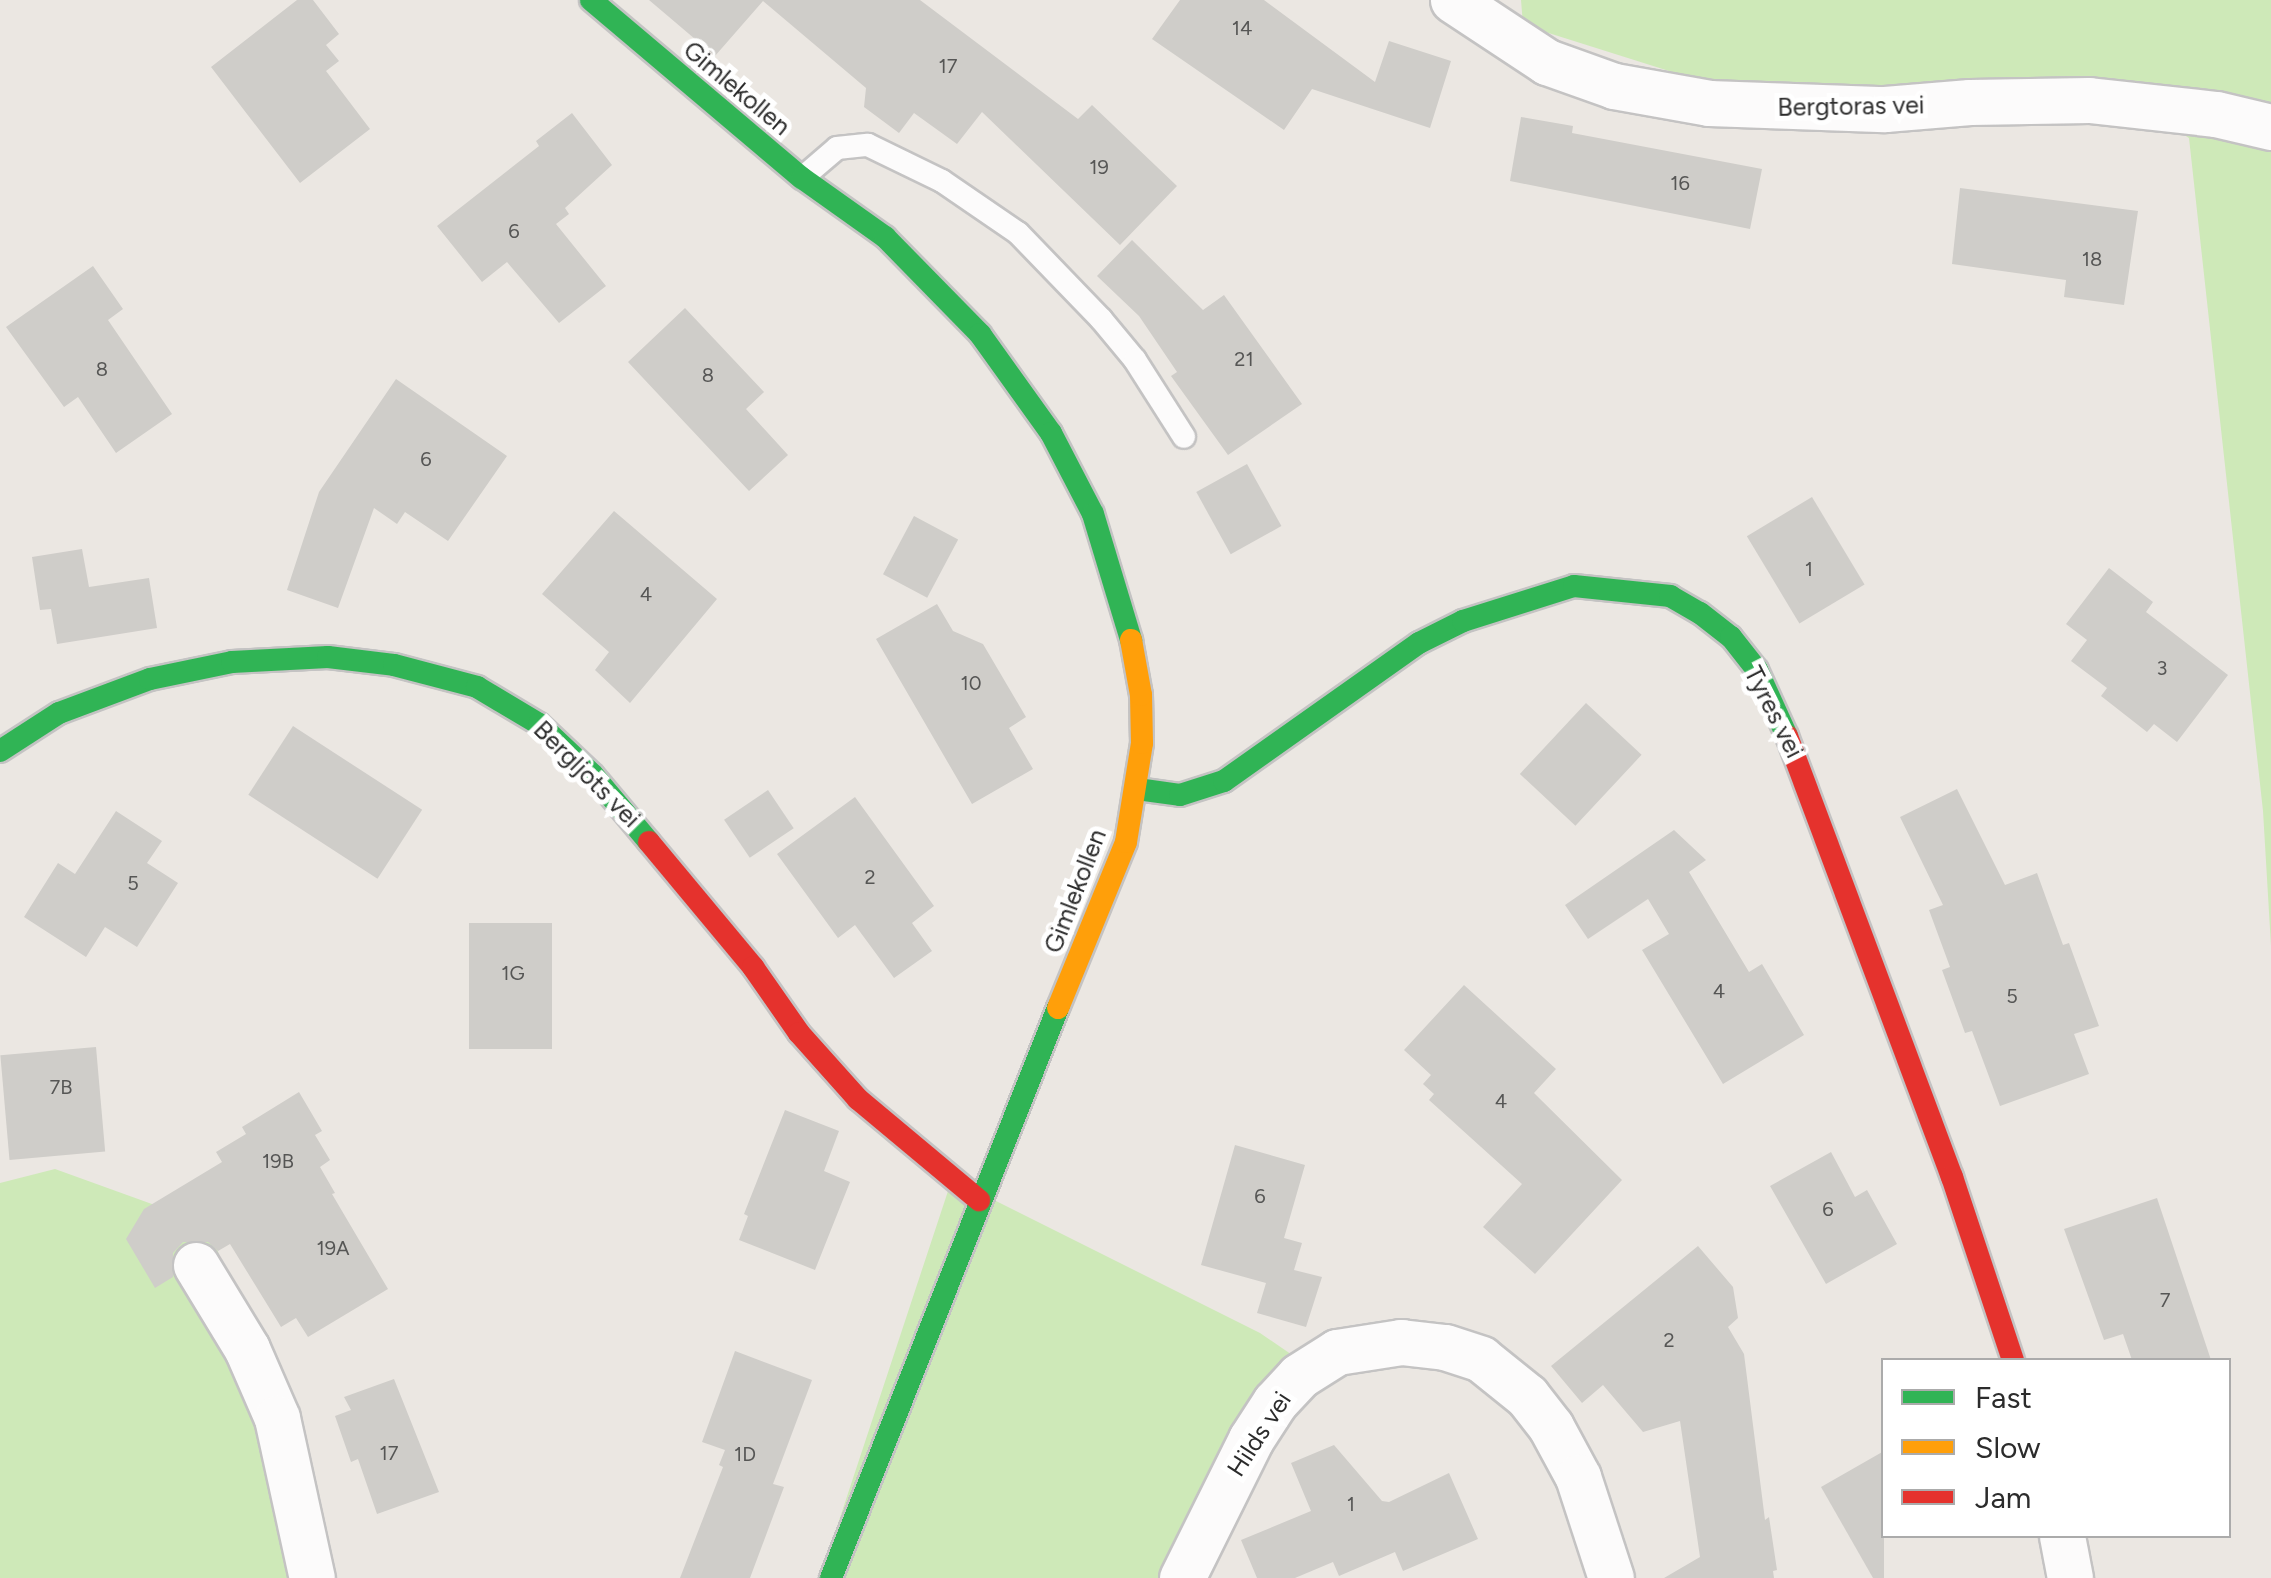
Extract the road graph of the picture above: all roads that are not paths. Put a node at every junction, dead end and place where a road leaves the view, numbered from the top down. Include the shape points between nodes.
1 (590, 0) edge
2 (1453, 0) edge
3 (2271, 126) edge
4 (802, 178) junction
5 (1184, 436) dead end
6 (0, 751) edge
7 (1137, 789) junction
8 (978, 1200) junction
9 (196, 1265) dead end
10 (2012, 1358) edge
11 (2062, 1538) edge
12 (312, 1578) edge
13 (831, 1578) edge
14 (1182, 1578) edge
15 (1611, 1578) edge
16 (2070, 1578) edge

1 - 4 street, Gimlekollen
2 - 3 street, Bergtoras vei via 1547,62 1614,86 1709,103 1885,109 2088,100
4 - 5 lane via 838,148 868,145 957,191 1018,233 1101,319
4 - 7 street, Gimlekollen via 885,237 980,334 1051,433 1093,514 1133,646 1141,694
6 - 8 street, Bergljots vei via 92,699 232,662 328,657 394,665 477,687 539,724 593,775 753,967 799,1034 890,1129
7 - 8 street, Gimlekollen via 1126,842
7 - 10 street, Tyres vei via 1180,795 1224,781 1419,643 1462,621 1574,586 1670,596 1700,613 1757,670 1801,766
8 - 13 street, Gimlekollen
9 - 12 street via 247,1349 277,1418
11 - 16 street
14 - 15 street, Hilds vei via 1274,1402 1337,1352 1401,1342 1482,1360 1527,1396 1578,1477

